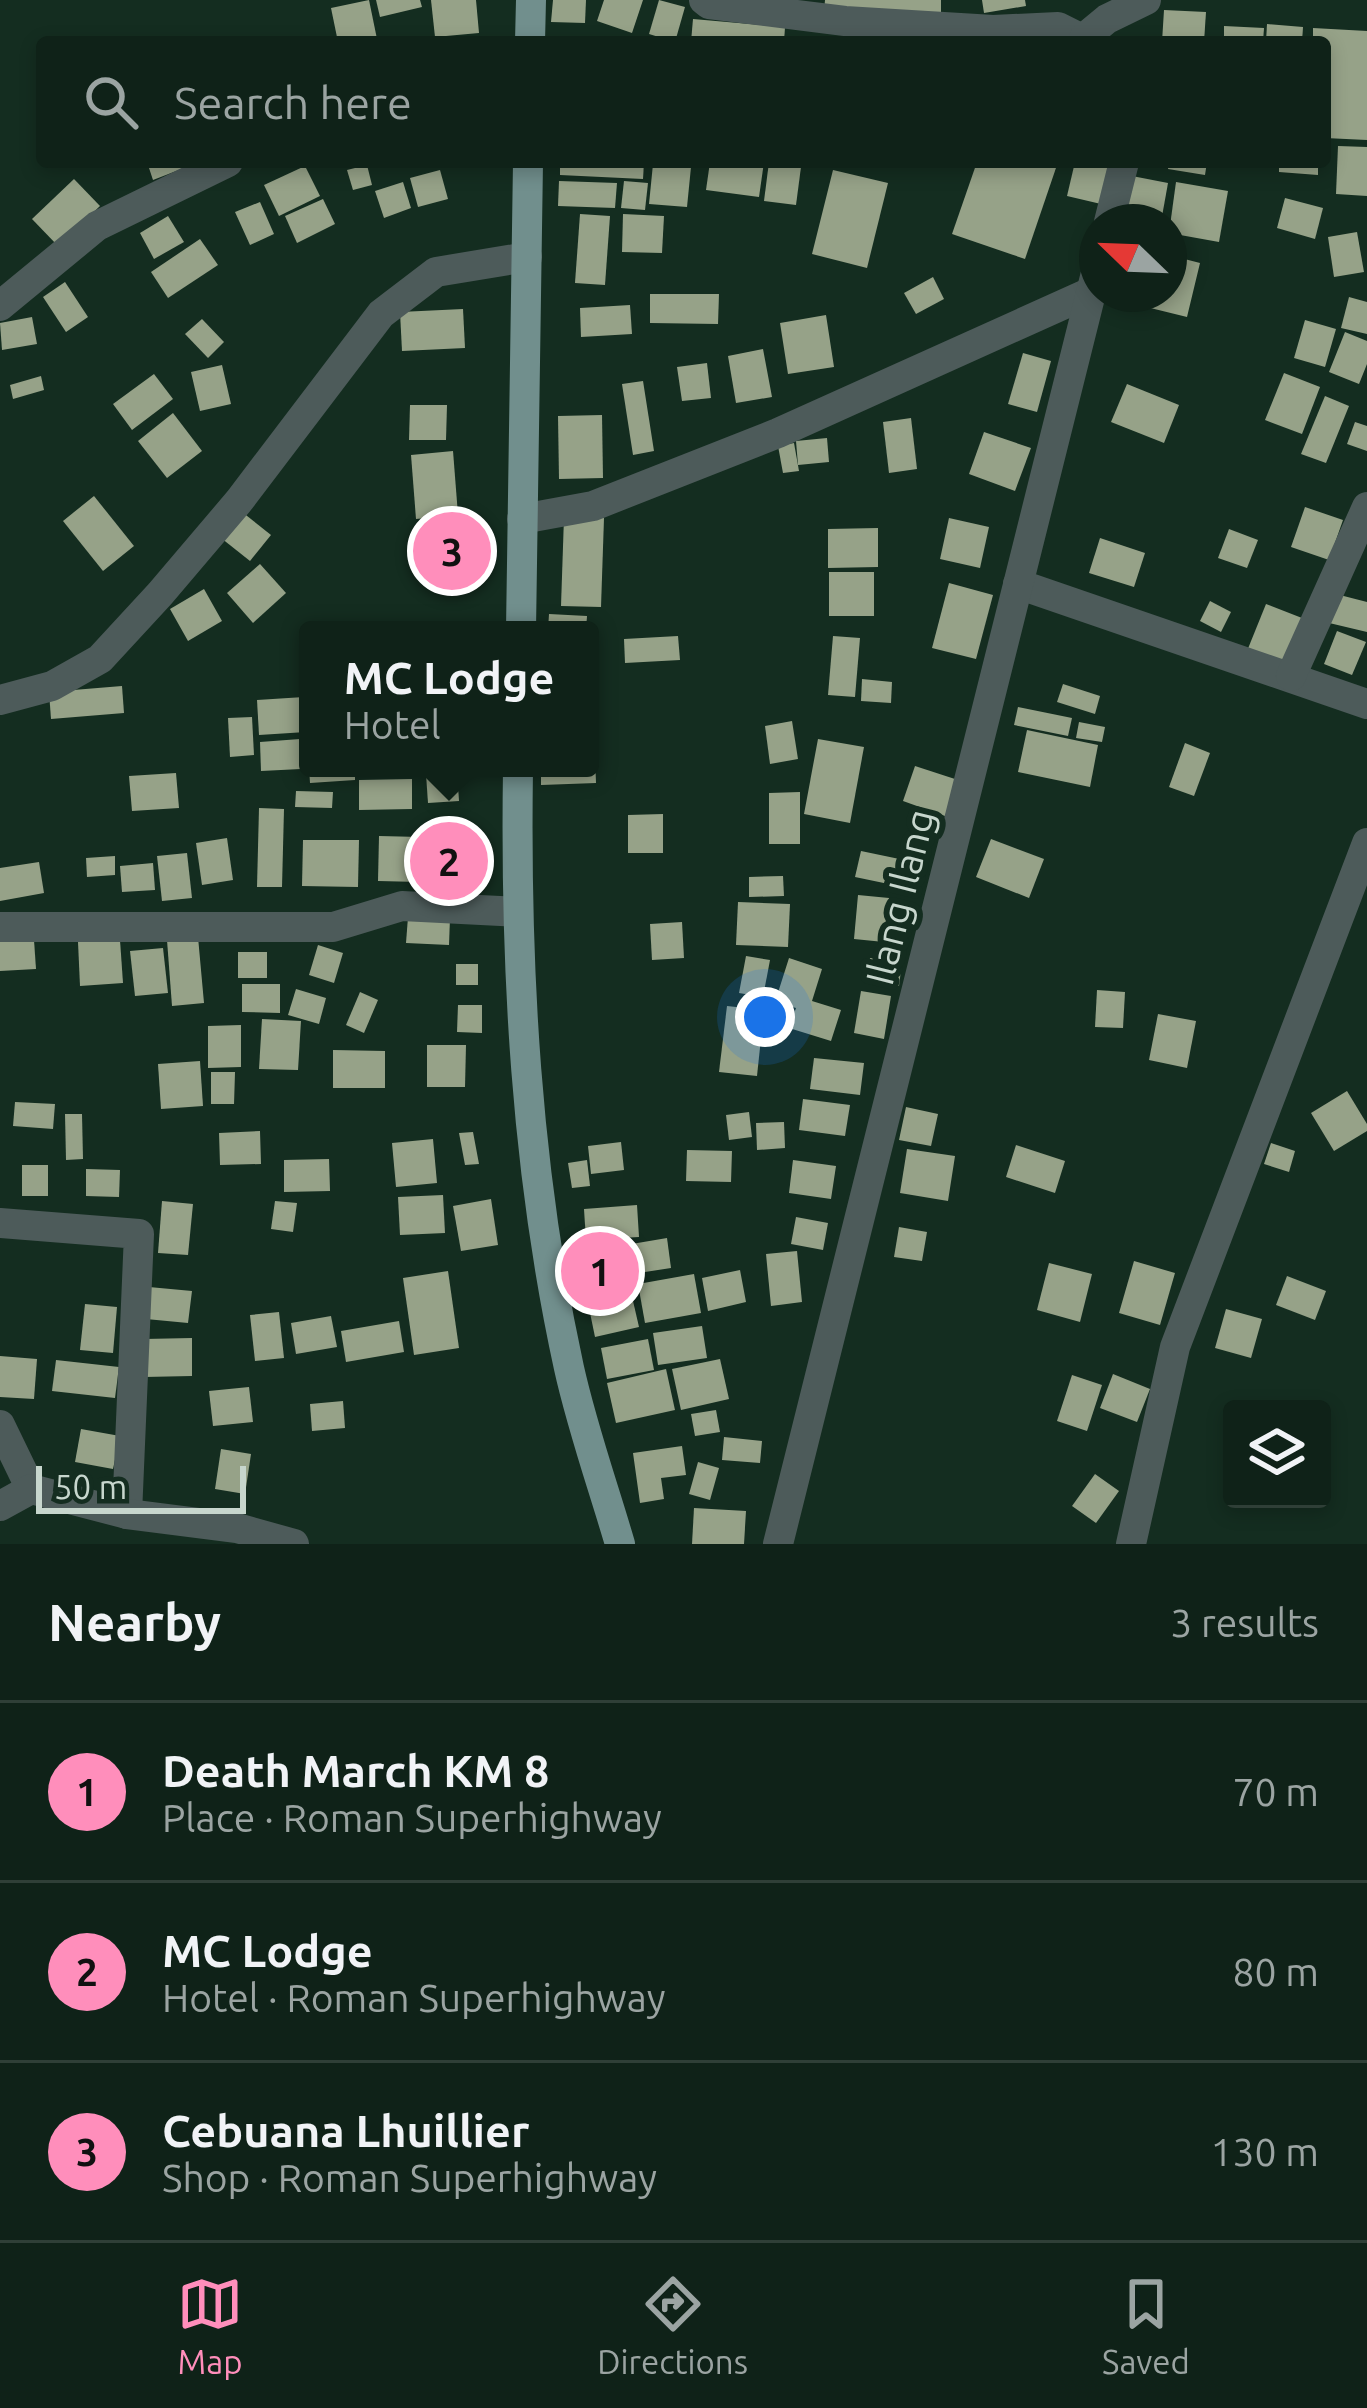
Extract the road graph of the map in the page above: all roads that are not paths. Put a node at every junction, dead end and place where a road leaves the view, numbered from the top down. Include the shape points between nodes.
1 (531, 0) edge
2 (704, 0) edge
3 (1147, 0) edge
4 (530, 36) edge
5 (1077, 36) edge
6 (1090, 36) edge
7 (216, 168) edge
8 (528, 168) edge
9 (1122, 168) edge
10 (1114, 204) edge
11 (527, 257) junction
12 (1079, 287) edge
13 (0, 307) edge
14 (1086, 312) edge
15 (1367, 507) edge
16 (522, 519) junction
17 (1018, 584) junction
18 (520, 621) edge
19 (1292, 676) junction
20 (0, 700) edge
21 (1367, 704) edge
22 (518, 777) edge
23 (1367, 843) edge
24 (518, 912) junction
25 (0, 927) edge
26 (0, 1222) edge
27 (0, 1425) edge
28 (31, 1489) junction
29 (0, 1506) edge
30 (127, 1514) junction
31 (294, 1544) edge
32 (620, 1544) edge
33 (778, 1544) edge
34 (1131, 1544) edge

1 - 4 main road
2 - 5 street via 845,21 1058,27
3 - 6 street
7 - 13 street via 97,226
8 - 11 main road
9 - 10 street
11 - 16 main road
11 - 20 street via 436,272 381,314 239,501 100,658 52,686
12 - 16 street via 778,434 592,506
14 - 17 street, Ilang Ilang
15 - 19 street
16 - 18 main road
17 - 19 street
17 - 33 street, Ilang Ilang
19 - 21 street
22 - 24 main road
23 - 34 street via 1175,1347
24 - 25 street via 402,906 333,927
24 - 32 main road via 531,1129 550,1259 569,1370
26 - 30 street via 140,1234
27 - 28 street
28 - 29 street
28 - 30 street
30 - 31 street

